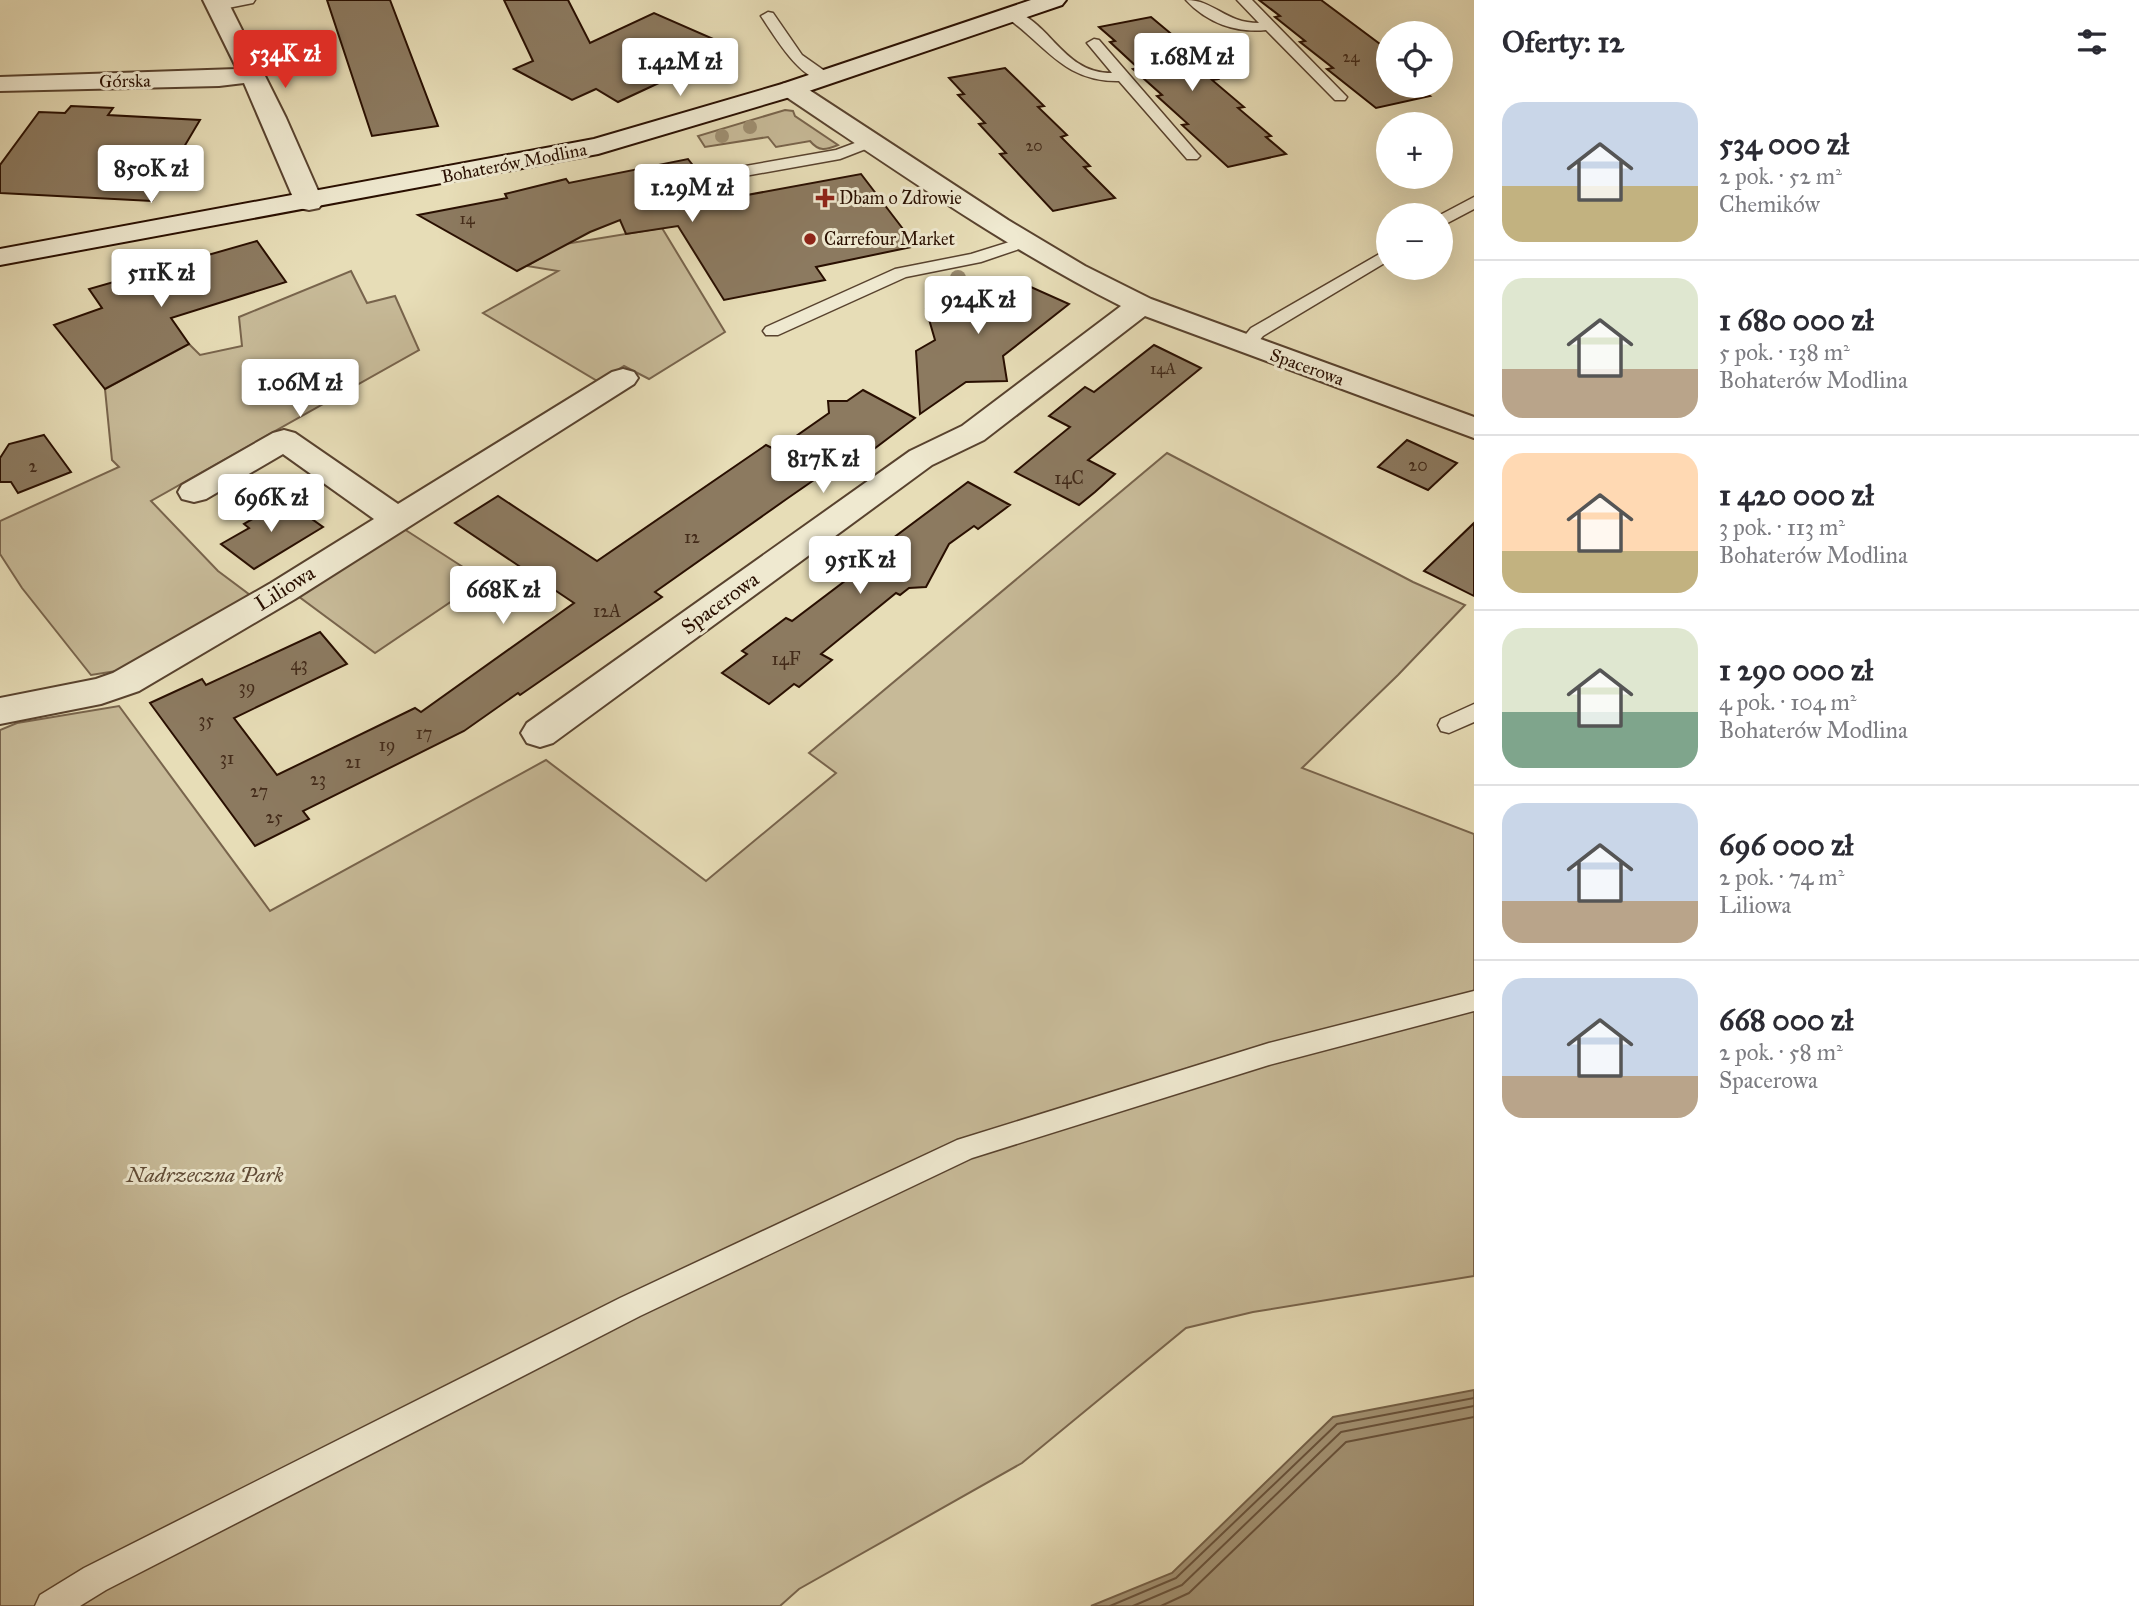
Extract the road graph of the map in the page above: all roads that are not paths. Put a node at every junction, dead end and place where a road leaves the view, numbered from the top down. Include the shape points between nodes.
1 (248, 0) edge
2 (1054, 0) edge
3 (1193, 0) edge
4 (1244, 0) edge
5 (216, 3) edge
6 (1011, 14) junction
7 (768, 16) dead end
8 (1269, 26) junction
9 (1094, 43) dead end
10 (251, 75) junction
11 (824, 77) junction
12 (1123, 77) junction
13 (0, 84) edge
14 (791, 89) junction
15 (1340, 97) dead end
16 (871, 142) junction
17 (1192, 156) dead end
18 (717, 176) dead end
19 (309, 202) junction
20 (1474, 202) edge
21 (1453, 214) edge
22 (1025, 242) junction
23 (0, 257) edge
24 (1376, 261) edge
25 (1141, 305) junction
26 (772, 331) dead end
27 (1247, 344) junction
28 (623, 378) dead end
29 (1474, 428) edge
30 (194, 492) dead end
31 (396, 518) junction
32 (0, 711) edge
33 (1474, 712) edge
34 (1449, 725) dead end
35 (540, 733) dead end
36 (1474, 1001) edge
37 (51, 1606) edge

1 - 5 lane
2 - 6 street, Bohaterów Modlina
3 - 8 lane via 1227,24
4 - 8 lane
5 - 10 street
6 - 11 street, Bohaterów Modlina
6 - 12 lane via 1082,74
7 - 11 lane via 797,58
8 - 15 lane
9 - 12 lane
10 - 13 street, Górska
10 - 19 street
11 - 14 street, Bohaterów Modlina
12 - 17 lane
14 - 16 street, Spacerowa
14 - 19 street, Bohaterów Modlina via 598,146
16 - 18 lane via 840,154
16 - 22 street, Spacerowa
19 - 23 street, Bohaterów Modlina
20 - 21 lane
22 - 25 street, Spacerowa
22 - 26 lane via 901,273
24 - 27 lane via 1257,332
25 - 27 street, Spacerowa
25 - 35 street, Spacerowa via 973,433 921,458
27 - 29 street, Spacerowa
28 - 31 street, Liliowa
30 - 31 street via 284,440
31 - 32 street, Liliowa via 283,591 126,682
33 - 34 lane
36 - 37 lane via 1269,1054 966,1148 630,1307 95,1579

